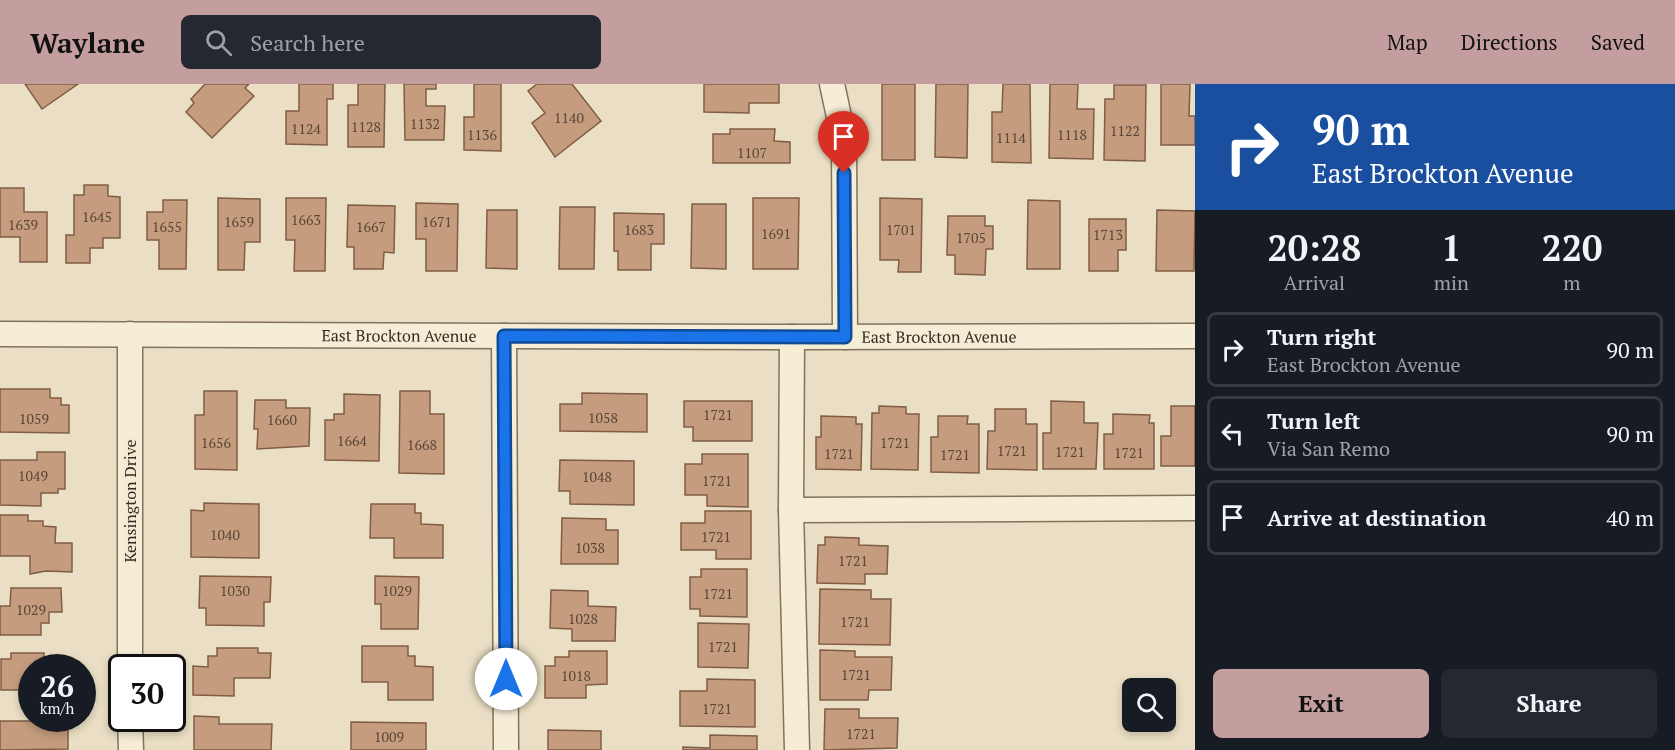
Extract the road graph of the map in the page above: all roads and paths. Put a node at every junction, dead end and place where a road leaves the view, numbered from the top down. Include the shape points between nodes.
1 (832, 84) edge
2 (0, 334) edge
3 (130, 334) junction
4 (504, 336) junction
5 (1195, 336) edge
6 (792, 337) junction
7 (845, 337) junction
8 (1195, 508) edge
9 (791, 510) junction
10 (130, 654) edge
11 (130, 732) edge
12 (130, 750) edge
13 (506, 750) edge
14 (797, 750) edge

1 - 7 street via 844,140
2 - 3 street, East Brockton Avenue
3 - 4 street, East Brockton Avenue
3 - 10 street, Kensington Drive
4 - 6 street, East Brockton Avenue
4 - 13 street
5 - 7 street, East Brockton Avenue
6 - 7 street, East Brockton Avenue
6 - 9 street
8 - 9 street
9 - 14 street
11 - 12 street

